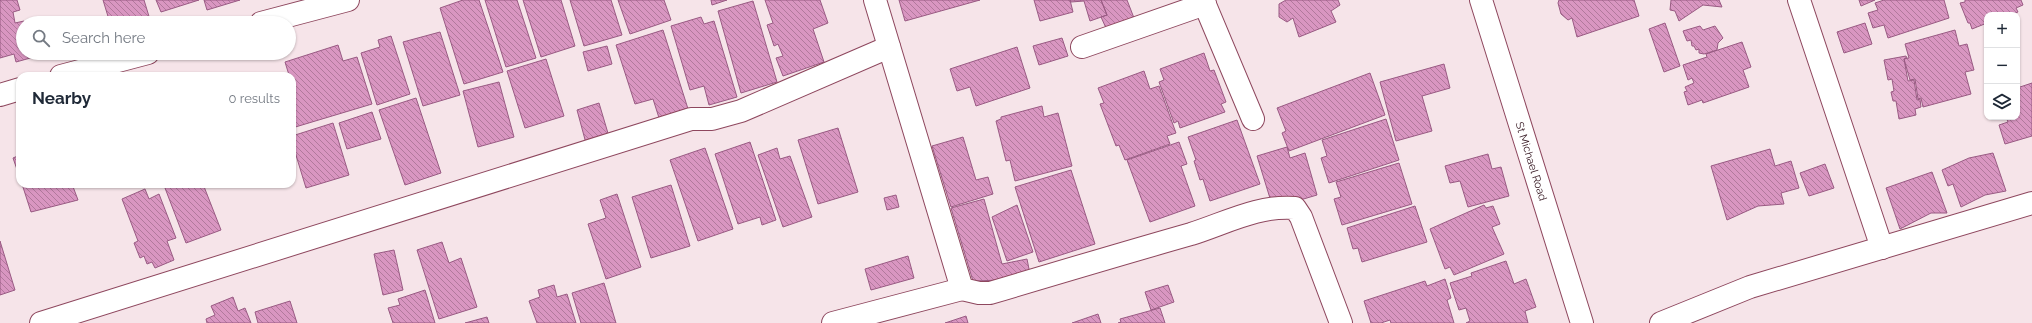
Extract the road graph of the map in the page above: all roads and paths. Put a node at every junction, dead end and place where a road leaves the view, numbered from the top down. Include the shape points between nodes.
1 (348, 0) edge
2 (876, 0) edge
3 (1482, 0) edge
4 (1799, 0) edge
5 (1204, 2) edge
6 (287, 16) edge
7 (889, 47) junction
8 (1082, 47) dead end
9 (122, 60) edge
10 (76, 72) edge
11 (16, 90) edge
12 (0, 95) edge
13 (1253, 119) dead end
14 (2032, 203) edge
15 (1882, 248) junction
16 (962, 289) junction
17 (41, 323) edge
18 (833, 323) edge
19 (1341, 323) edge
20 (1582, 323) edge
21 (1661, 323) edge

1 - 6 street
2 - 7 street
3 - 20 street, St Michael Road
4 - 15 street
5 - 8 street
5 - 13 street
7 - 16 street
7 - 17 street via 741,111 712,119 691,119
9 - 10 street
11 - 12 street
14 - 15 street
15 - 21 street via 1750,286
16 - 18 street
16 - 19 street via 990,292 1241,216 1278,207 1295,208 1302,217

